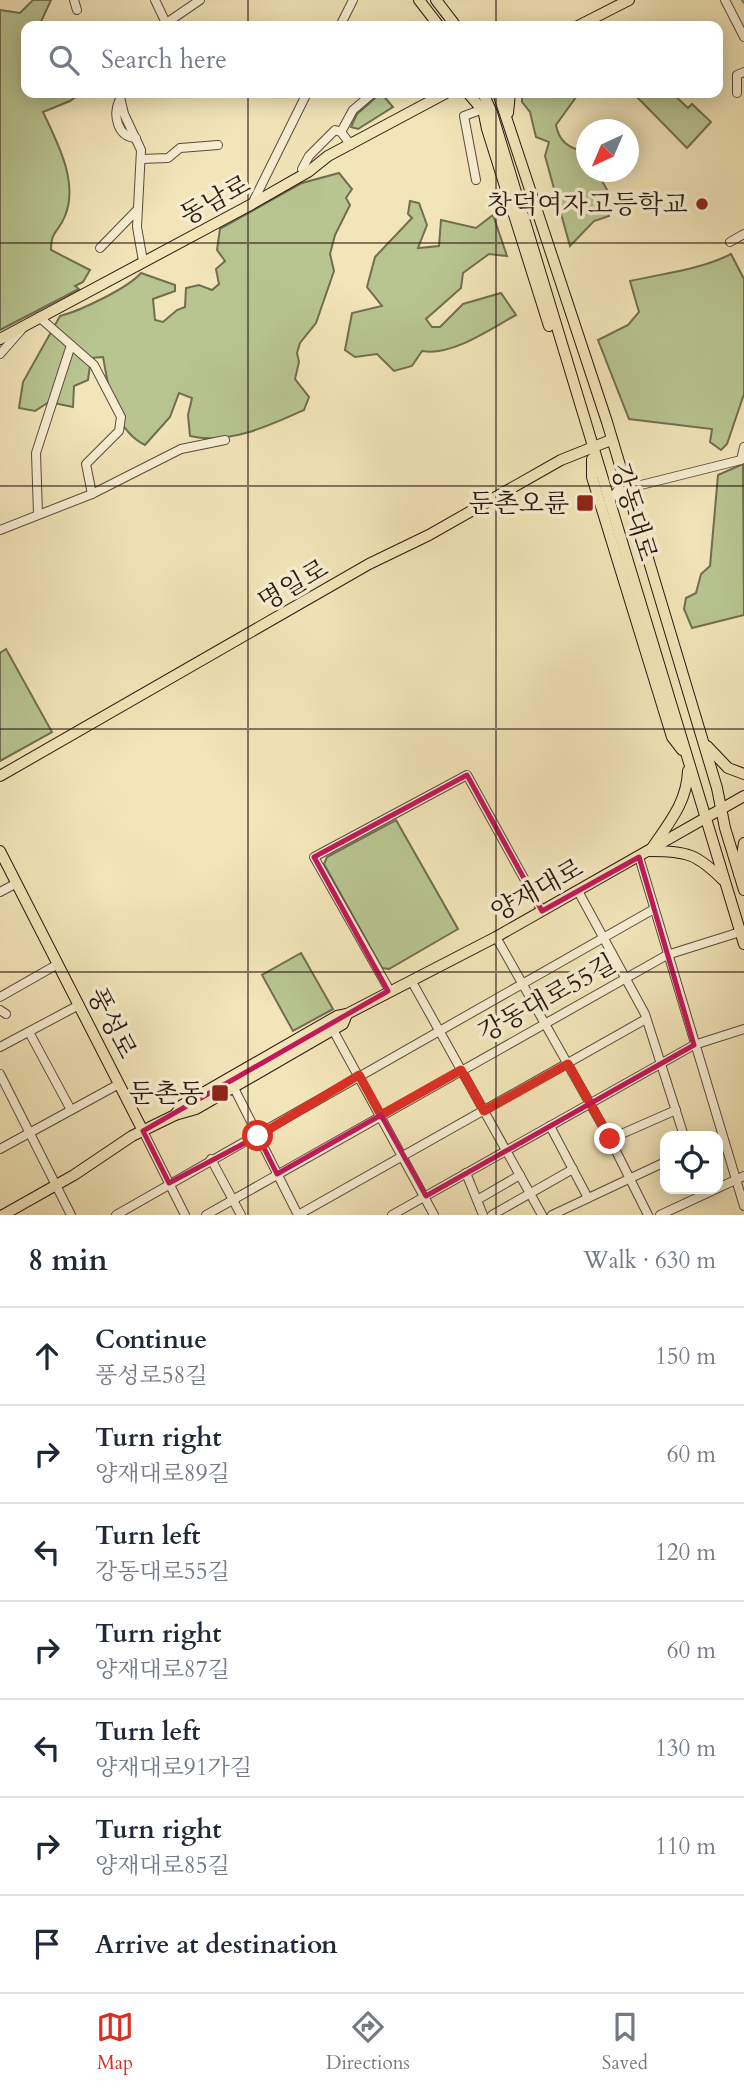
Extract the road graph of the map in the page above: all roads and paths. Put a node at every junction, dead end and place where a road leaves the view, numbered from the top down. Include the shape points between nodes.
1 (74, 0) edge
2 (155, 0) edge
3 (353, 0) edge
4 (419, 0) edge
5 (436, 0) edge
6 (629, 0) edge
7 (725, 0) edge
8 (198, 1) edge
9 (77, 10) dead end
10 (174, 18) junction
11 (163, 21) edge
12 (170, 21) edge
13 (176, 21) edge
14 (342, 21) edge
15 (435, 21) edge
16 (452, 21) edge
17 (588, 21) edge
18 (744, 37) edge
19 (744, 72) edge
20 (737, 93) dead end
21 (120, 98) edge
22 (305, 98) edge
23 (367, 98) edge
24 (436, 98) edge
25 (472, 98) edge
26 (485, 98) edge
27 (500, 98) edge
28 (510, 98) edge
29 (483, 109) junction
30 (508, 117) junction
31 (341, 132) junction
32 (500, 140) junction
33 (218, 145) dead end
34 (351, 145) junction
35 (141, 159) junction
36 (302, 169) dead end
37 (476, 180) dead end
38 (252, 204) junction
39 (138, 210) junction
40 (744, 234) edge
41 (730, 242) dead end
42 (100, 248) dead end
43 (144, 261) junction
44 (39, 317) junction
45 (553, 321) junction
46 (574, 323) junction
47 (26, 325) junction
48 (0, 339) edge
49 (71, 345) junction
50 (0, 354) edge
51 (563, 354) junction
52 (225, 440) dead end
53 (611, 440) junction
54 (592, 447) junction
55 (744, 447) edge
56 (742, 460) edge
57 (626, 489) junction
58 (92, 494) junction
59 (609, 503) junction
60 (38, 514) junction
61 (0, 530) edge
62 (703, 740) junction
63 (686, 755) junction
64 (744, 774) edge
65 (0, 776) edge
66 (744, 796) edge
67 (721, 809) junction
68 (705, 819) junction
69 (744, 843) edge
70 (0, 851) edge
71 (650, 851) junction
72 (639, 857) junction
73 (739, 878) junction
74 (724, 881) junction
75 (17, 883) junction
76 (744, 890) edge
77 (578, 891) junction
78 (0, 892) edge
79 (654, 909) junction
80 (542, 911) junction
81 (740, 932) junction
82 (496, 937) junction
83 (604, 937) junction
84 (744, 944) edge
85 (667, 955) junction
86 (58, 964) junction
87 (625, 978) junction
88 (411, 980) junction
89 (522, 983) junction
90 (390, 991) junction
91 (0, 997) edge
92 (79, 1005) junction
93 (347, 1014) junction
94 (646, 1019) junction
95 (545, 1023) junction
96 (744, 1029) edge
97 (333, 1030) junction
98 (439, 1030) junction
99 (29, 1032) junction
100 (694, 1045) junction
101 (0, 1047) edge
102 (661, 1063) junction
103 (568, 1064) junction
104 (461, 1070) junction
105 (0, 1074) edge
106 (359, 1075) junction
107 (119, 1084) junction
108 (234, 1088) junction
109 (590, 1102) junction
110 (71, 1110) junction
111 (676, 1110) junction
112 (484, 1111) junction
113 (175, 1115) junction
114 (381, 1115) junction
115 (550, 1126) junction
116 (143, 1131) junction
117 (682, 1131) edge
118 (719, 1131) edge
119 (29, 1133) junction
120 (258, 1136) junction
121 (610, 1139) junction
122 (723, 1141) edge
123 (0, 1149) edge
124 (506, 1151) junction
125 (404, 1156) junction
126 (211, 1159) junction
127 (660, 1164) edge
128 (573, 1169) junction
129 (277, 1174) junction
130 (466, 1174) junction
131 (520, 1175) junction
132 (631, 1178) junction
133 (740, 1178) edge
134 (169, 1183) junction
135 (57, 1185) junction
136 (723, 1185) edge
137 (530, 1194) junction
138 (704, 1194) edge
139 (426, 1196) junction
140 (589, 1198) junction
141 (233, 1199) junction
142 (477, 1200) junction
143 (409, 1206) junction
144 (744, 1206) edge
145 (3, 1215) edge
146 (71, 1215) edge
147 (116, 1215) edge
148 (185, 1215) edge
149 (206, 1215) edge
150 (241, 1215) edge
151 (298, 1215) edge
152 (393, 1215) edge
153 (413, 1215) edge
154 (434, 1215) edge
155 (483, 1215) edge
156 (492, 1215) edge
157 (542, 1215) edge
158 (552, 1215) edge
159 (649, 1215) edge
160 (660, 1215) edge

1 - 9 street
2 - 11 street
3 - 14 street
4 - 15 main road
5 - 16 main road
6 - 17 main road
7 - 18 street
8 - 10 street
10 - 12 street
10 - 13 street
19 - 20 street via 737,75
21 - 35 street
22 - 38 street
23 - 31 street via 353,110
24 - 34 main road, 동남로
25 - 29 main road
26 - 32 main road, 강동대로
27 - 30 main road, 강동대로
28 - 30 main road
29 - 32 main road
29 - 37 street via 464,116
29 - 51 main road via 546,321
30 - 46 main road, 강동대로
31 - 34 street
31 - 36 street via 335,130
32 - 45 main road, 강동대로
33 - 35 street via 180,148 168,158
34 - 38 main road, 동남로
35 - 39 street
38 - 43 main road, 동남로
39 - 42 street
39 - 43 street
40 - 41 street
43 - 44 main road, 동남로
44 - 47 main road, 동남로
44 - 49 street
45 - 46 main road via 569,336
45 - 51 main road, 강동대로
46 - 53 main road, 강동대로
47 - 48 main road, 동남로
47 - 50 street
49 - 58 street via 94,365 121,416 119,431 86,464
49 - 60 street via 36,453
51 - 54 main road, 강동대로
52 - 58 street via 181,449
53 - 54 main road, 명일로
53 - 57 main road, 강동대로
54 - 59 main road, 강동대로
54 - 63 main road via 592,477 672,737
54 - 65 main road, 명일로 via 369,564
55 - 56 street
56 - 57 street
57 - 59 street via 613,494
57 - 62 main road, 강동대로
58 - 60 street
59 - 63 main road, 강동대로
60 - 61 street
62 - 64 main road via 718,760
62 - 67 main road, 강동대로
63 - 68 main road, 강동대로
63 - 71 main road via 687,786 681,805
66 - 67 main road, 양재대로
67 - 68 main road, 양재대로
67 - 73 main road, 강동대로
68 - 71 main road, 양재대로
68 - 74 main road, 강동대로
69 - 73 main road
70 - 75 main road, 풍성로
71 - 72 main road, 양재대로
71 - 74 main road via 698,857
72 - 77 main road, 양재대로
72 - 79 street
73 - 76 main road, 강동대로
74 - 81 main road, 강동대로
75 - 78 street
75 - 86 main road, 풍성로
77 - 80 main road, 양재대로
77 - 83 street
79 - 83 street
79 - 85 street
80 - 82 main road, 양재대로
80 - 90 street via 467,775 314,857
81 - 84 main road, 강동대로
81 - 85 street, 강동대로55길
82 - 88 main road, 양재대로
82 - 89 street
83 - 87 street
83 - 89 street
85 - 87 street, 강동대로55길
85 - 100 street
86 - 91 street
86 - 92 main road, 풍성로
87 - 94 street
87 - 95 street, 강동대로55길
88 - 90 main road, 양재대로
88 - 98 street
89 - 95 street
89 - 98 street
90 - 93 main road, 양재대로
92 - 99 street
92 - 107 main road, 풍성로
93 - 97 main road, 양재대로 via 343,1024
93 - 113 main road, 양재대로 via 182,1105
94 - 102 street
94 - 103 street
95 - 103 street
95 - 104 street, 강동대로55길
96 - 100 street
97 - 106 street
97 - 108 main road, 양재대로
98 - 104 street
98 - 106 street
99 - 101 street
99 - 110 street
100 - 102 street
100 - 118 street
102 - 109 street
102 - 111 street
103 - 109 street
103 - 112 street
104 - 112 street
104 - 114 street, 강동대로55길
105 - 119 street
106 - 114 street
106 - 120 street
107 - 110 street
107 - 116 main road, 풍성로
108 - 113 main road, 양재대로 via 186,1114
108 - 120 street
109 - 115 street
109 - 121 street
110 - 119 street
111 - 117 street
111 - 121 street
112 - 124 street
112 - 125 street
113 - 116 main road, 양재대로
114 - 125 street
114 - 129 street, 강동대로55길
115 - 124 street
115 - 128 street
116 - 134 street, 풍성로
116 - 135 main road, 양재대로
119 - 123 street
119 - 135 street
120 - 126 street
120 - 129 street
121 - 132 street
122 - 133 street
124 - 130 street
124 - 131 street
125 - 139 street
125 - 151 street
126 - 134 street
126 - 141 street
127 - 132 street
128 - 137 street
128 - 140 street
129 - 141 street, 강동대로55길
129 - 151 street
130 - 139 street
130 - 142 street
131 - 137 street
131 - 142 street
132 - 140 street
132 - 159 street
133 - 136 street
133 - 144 street
134 - 147 street
134 - 148 street, 풍성로
135 - 145 main road, 양재대로
135 - 146 street
137 - 156 street
137 - 157 street
138 - 160 street
139 - 143 street
139 - 154 street
140 - 158 street
141 - 149 street, 강동대로55길
141 - 150 street
142 - 155 street
143 - 152 street
143 - 153 street

